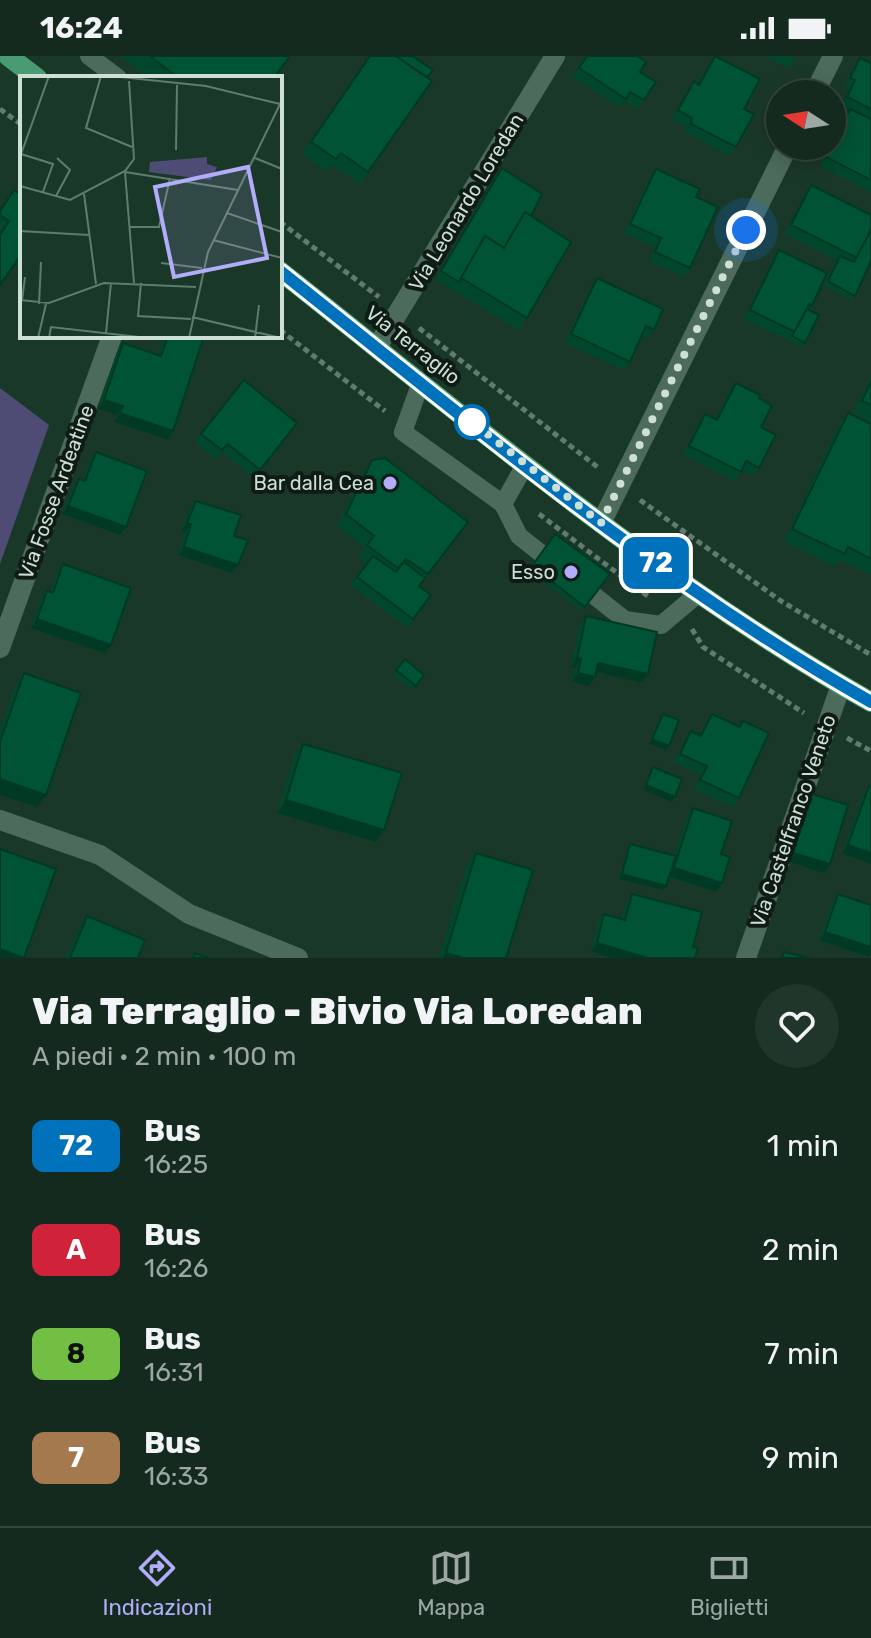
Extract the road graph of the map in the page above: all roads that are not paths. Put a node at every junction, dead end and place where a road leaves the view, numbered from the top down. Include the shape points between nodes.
1 (8, 56) edge
2 (89, 56) edge
3 (555, 56) edge
4 (833, 56) edge
5 (34, 76) edge
6 (115, 76) edge
7 (821, 80) edge
8 (781, 160) edge
9 (282, 273) edge
10 (111, 338) edge
11 (377, 347) junction
12 (421, 382) junction
13 (525, 465) junction
14 (503, 504) junction
15 (601, 523) junction
16 (699, 593) junction
17 (0, 648) edge
18 (841, 685) junction
19 (871, 702) edge
20 (0, 820) edge
21 (298, 958) edge
22 (746, 958) edge

1 - 5 main road
2 - 6 lane
3 - 11 street, Via Leonardo Loredan
4 - 7 street
8 - 15 street
9 - 11 main road, Via Terraglio
10 - 17 street, Via Fosse Ardeatine
11 - 12 main road, Via Terraglio
12 - 13 main road, Via Terraglio
12 - 14 lane via 403,432
13 - 14 lane
13 - 15 main road, Via Terraglio
14 - 16 lane via 519,536 625,620 661,625
15 - 16 main road, Via Terraglio
16 - 18 main road, Via Terraglio
18 - 19 main road, Via Terraglio
18 - 22 street, Via Castelfranco Veneto
20 - 21 street via 100,855 189,914

